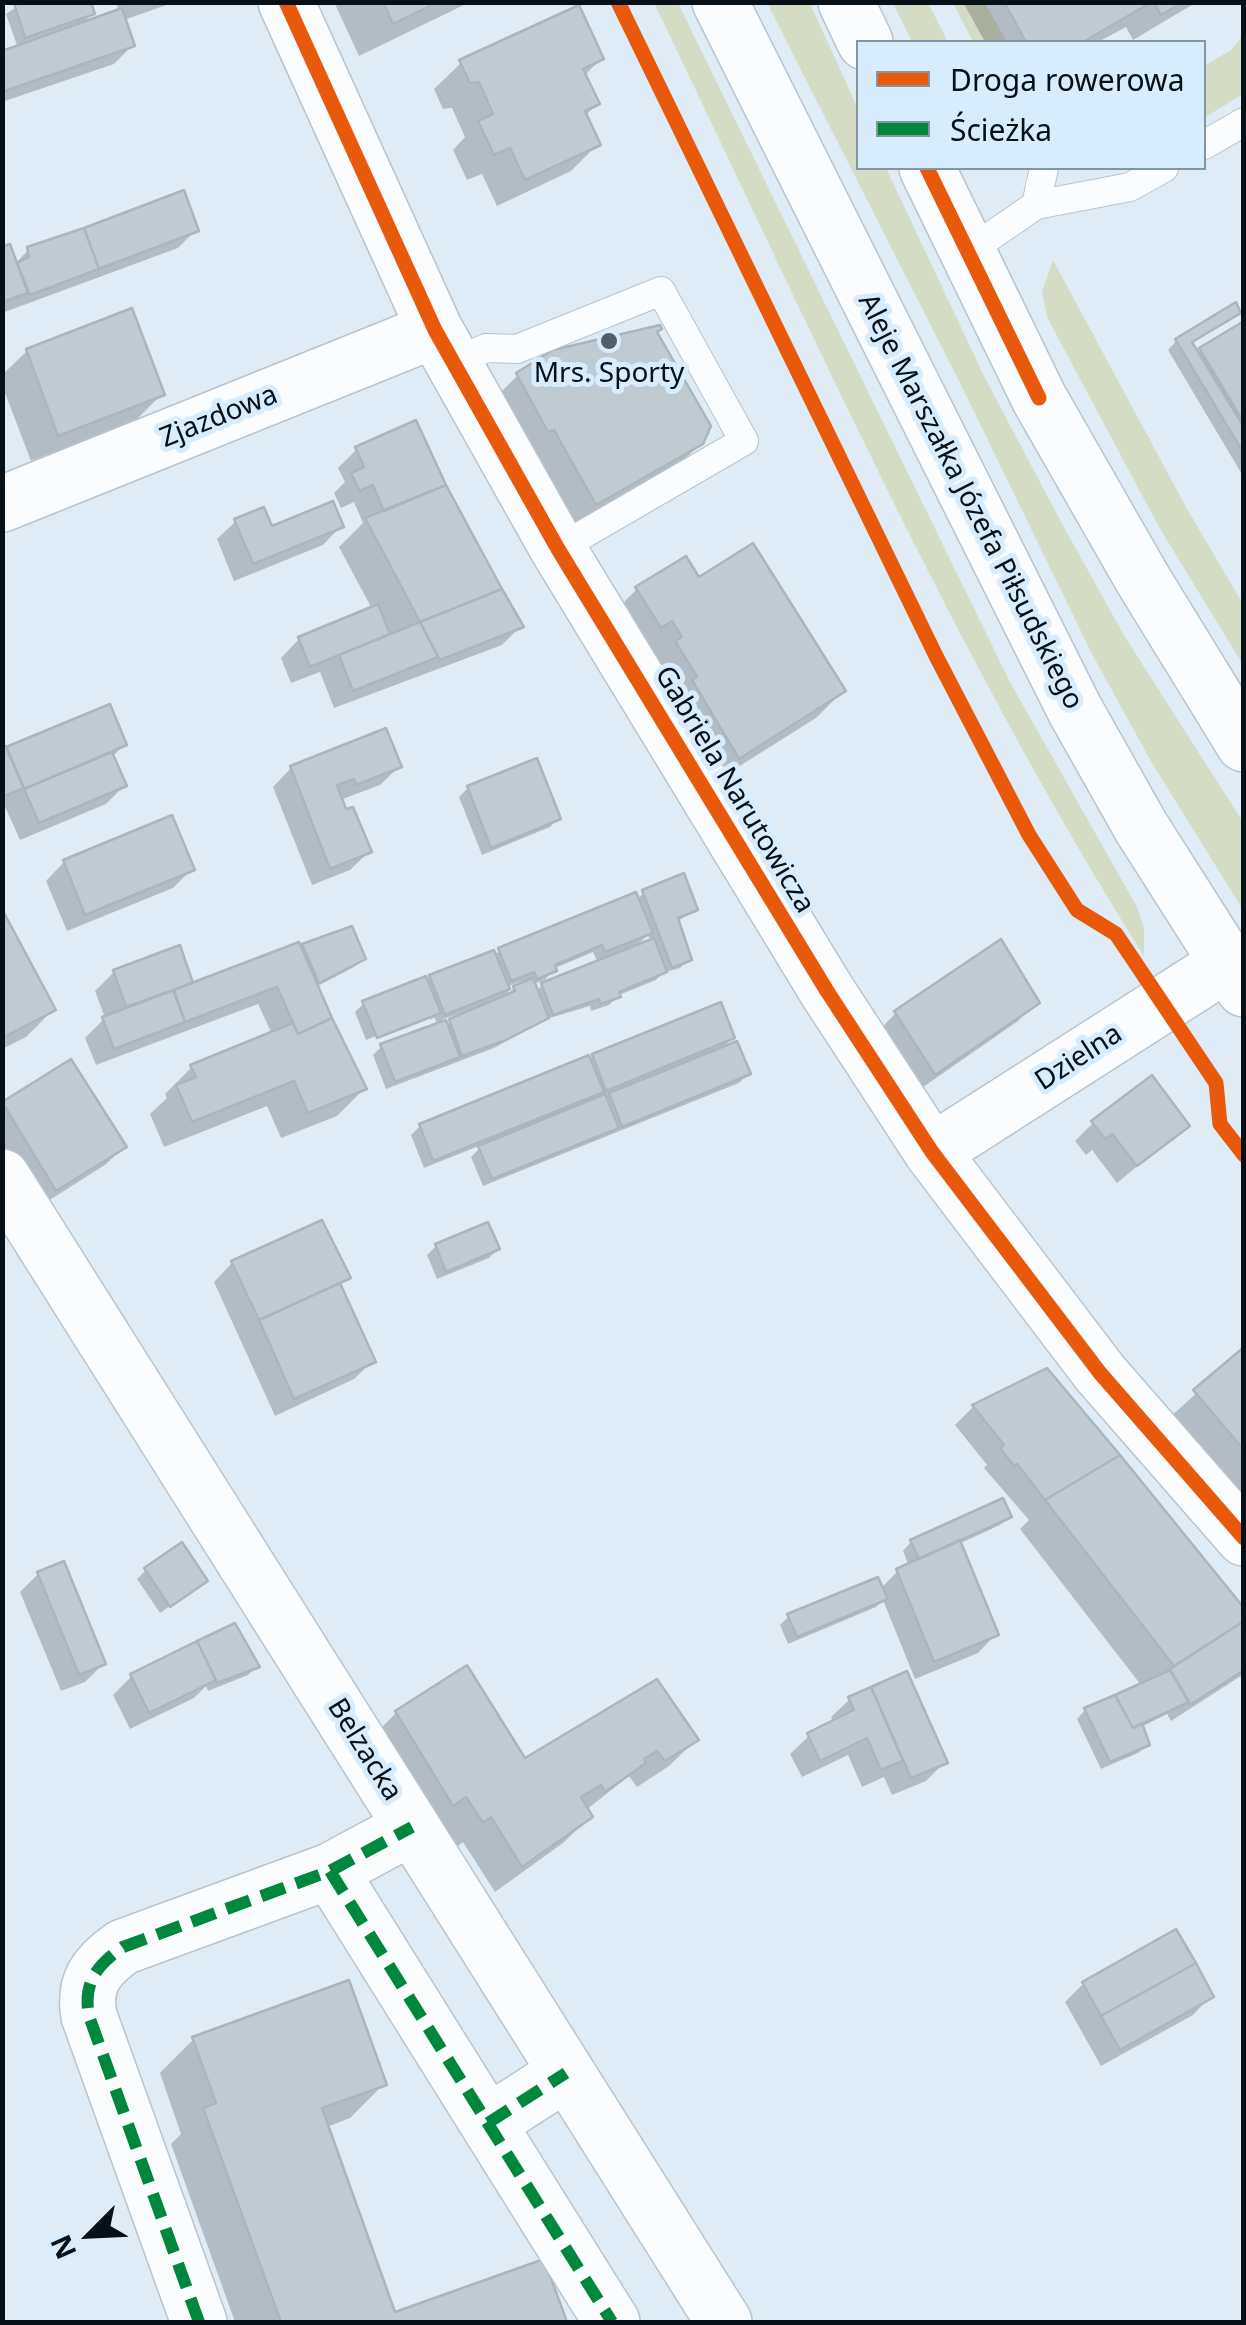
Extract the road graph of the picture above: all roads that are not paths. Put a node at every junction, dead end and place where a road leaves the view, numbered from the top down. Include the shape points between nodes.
1 (286, 2) edge
2 (720, 2) edge
3 (846, 2) edge
4 (864, 40) edge
5 (1244, 122) edge
6 (1206, 143) edge
7 (928, 170) edge
8 (1044, 170) edge
9 (1160, 170) edge
10 (1036, 205) junction
11 (968, 251) junction
12 (444, 346) junction
13 (2, 504) edge
14 (558, 549) junction
15 (1244, 744) edge
16 (1235, 976) edge
17 (932, 1152) junction
18 (2, 1177) edge
19 (1244, 1538) edge
20 (412, 1827) junction
21 (330, 1871) junction
22 (566, 2073) junction
23 (488, 2123) junction
24 (199, 2322) edge
25 (612, 2322) edge
26 (724, 2322) edge

1 - 12 street, Gabriela Narutowicza
2 - 16 street, Aleje Marszałka Józefa Piłsudskiego via 1074,710
3 - 4 street
5 - 6 lane
7 - 11 street
8 - 10 lane
9 - 10 lane via 1130,186
10 - 11 lane
11 - 15 street via 1039,398
12 - 13 street, Zjazdowa
12 - 14 street, Gabriela Narutowicza
12 - 14 lane via 517,349 661,290 744,441
14 - 17 street, Gabriela Narutowicza
16 - 17 street, Dzielna
17 - 19 street, Gabriela Narutowicza via 1100,1374
18 - 20 street, Belzacka
20 - 21 street
20 - 22 street, Belzacka
21 - 23 street
21 - 24 street via 123,1947 88,1984 90,2016
22 - 23 street
22 - 26 street, Belzacka
23 - 25 street

